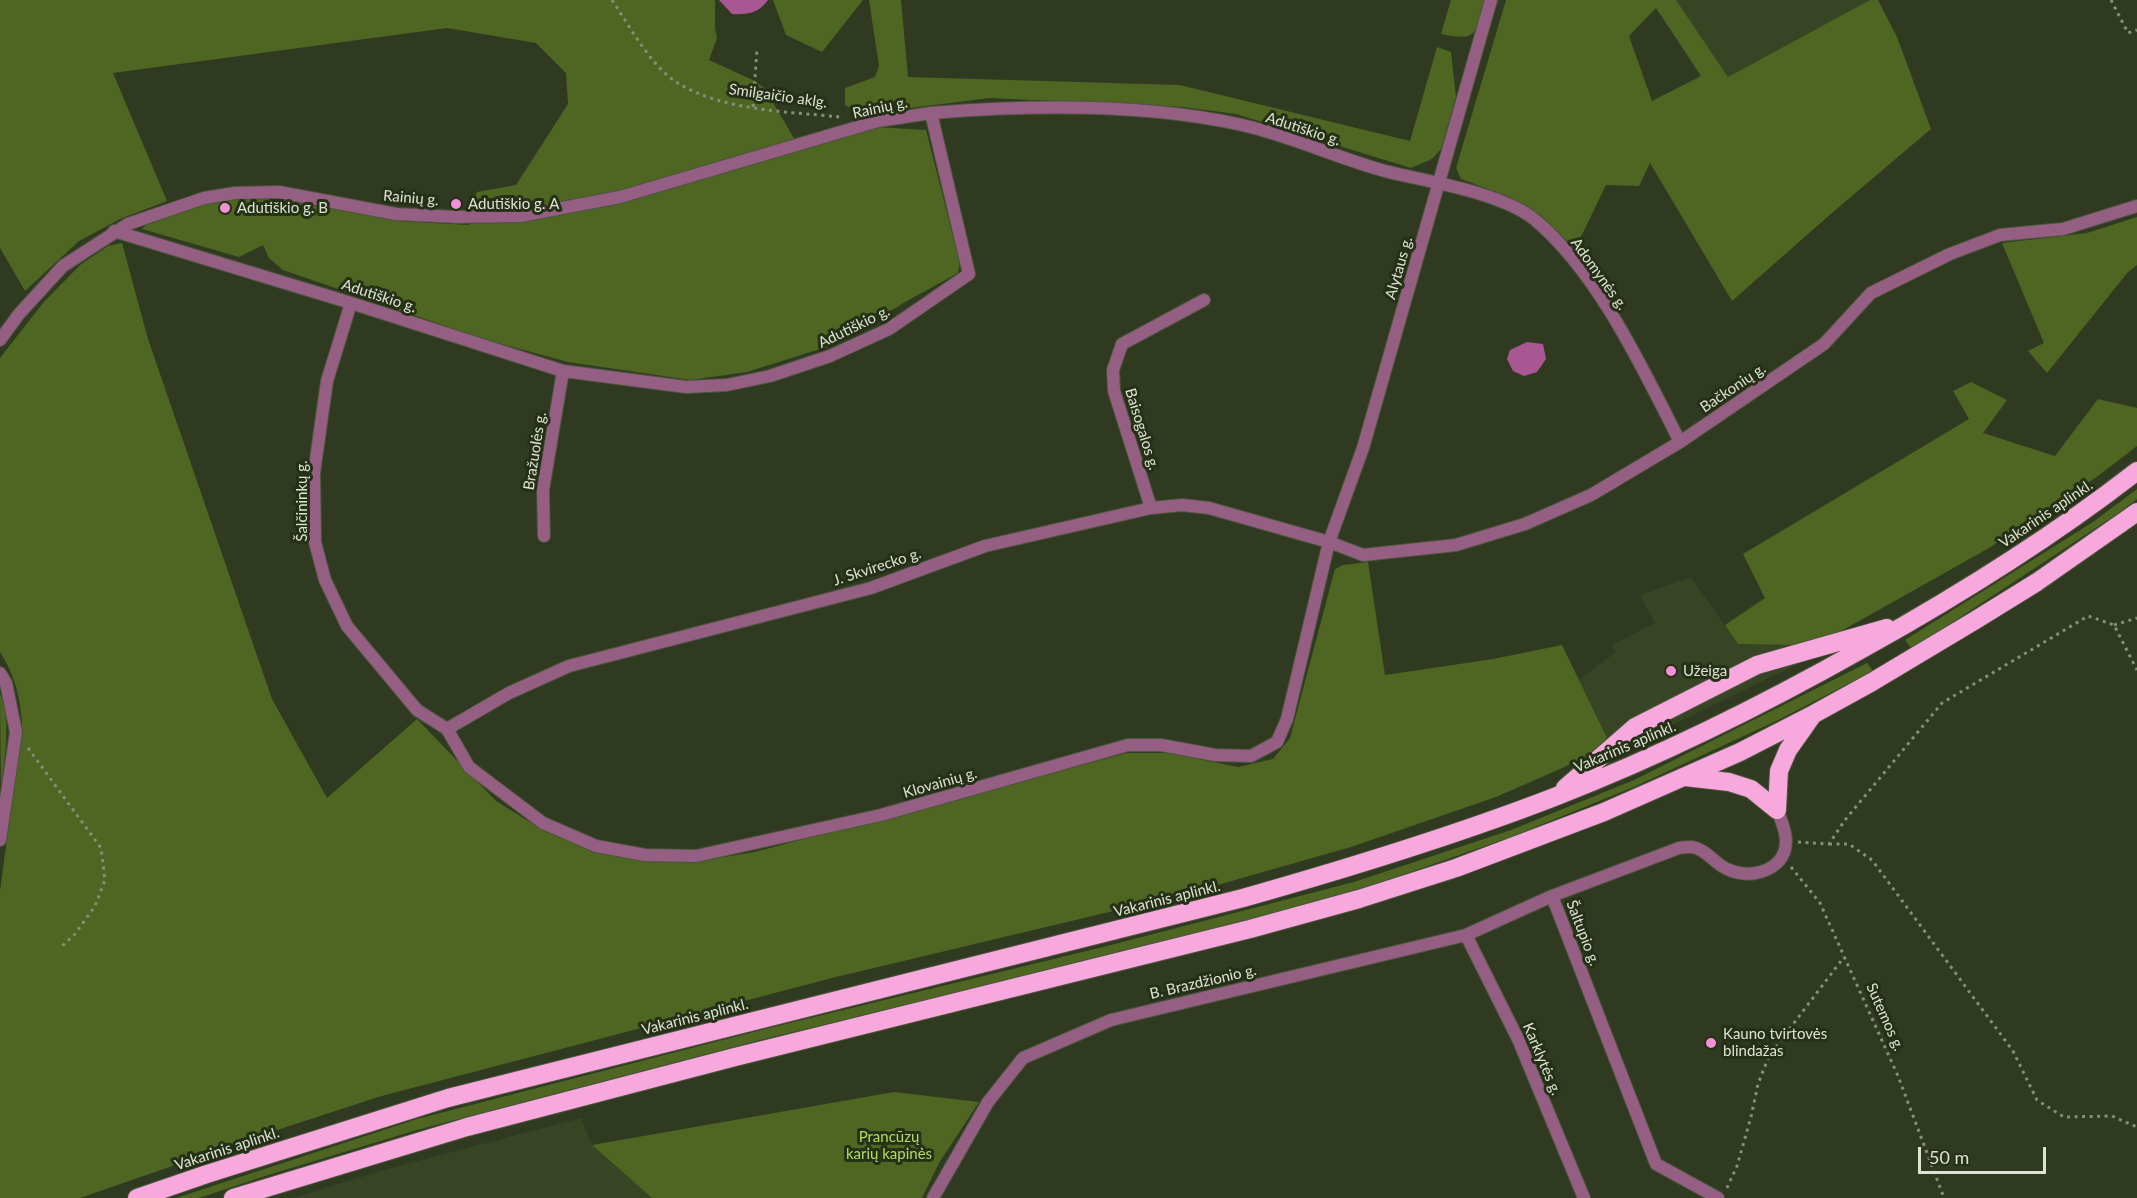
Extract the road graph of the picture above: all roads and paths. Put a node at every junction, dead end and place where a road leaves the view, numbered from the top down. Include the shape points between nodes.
1 (612, 0) edge
2 (1491, 0) edge
3 (2111, 0) edge
4 (2137, 30) edge
5 (757, 49) dead end
6 (753, 108) junction
7 (931, 113) junction
8 (844, 117) dead end
9 (1439, 184) junction
10 (2137, 206) edge
11 (114, 231) junction
12 (1204, 300) dead end
13 (351, 303) junction
14 (0, 340) edge
15 (563, 371) junction
16 (1680, 442) junction
17 (2137, 471) edge
18 (1151, 508) junction
19 (2137, 512) edge
20 (544, 536) dead end
21 (1329, 542) junction
22 (2137, 618) edge
23 (1915, 620) junction
24 (2114, 625) junction
25 (2137, 670) edge
26 (0, 673) edge
27 (1814, 714) junction
28 (447, 729) junction
29 (16, 732) junction
30 (1683, 777) junction
31 (3, 796) edge
32 (1558, 796) junction
33 (1777, 810) junction
34 (0, 840) edge
35 (1786, 842) junction
36 (1829, 844) junction
37 (1783, 857) junction
38 (1552, 896) junction
39 (1466, 935) junction
40 (59, 949) dead end
41 (1845, 957) junction
42 (2137, 1127) edge
43 (137, 1198) edge
44 (233, 1198) edge
45 (933, 1198) edge
46 (1584, 1198) edge
47 (1720, 1198) edge
48 (1944, 1198) edge

1 - 6 path, Smilgaičio aklg. via 657,66 682,86 709,98
2 - 9 street, Alytaus g.
3 - 4 path via 2128,33
5 - 6 path
6 - 8 path, Smilgaičio aklg.
7 - 9 street, Adutiškio g. via 1024,108 1192,115 1244,126
7 - 11 street, Rainių g. via 878,121 620,197 520,216 396,214 279,192 236,193 204,198
7 - 15 street, Adutiškio g. via 969,274 889,329 830,356 770,376 728,386 686,387
9 - 16 street, Adomynės g. via 1521,209 1553,237 1579,266 1639,359
9 - 21 street, Alytaus g. via 1363,448
10 - 16 street, Bačkonių g. via 2063,229 2000,235 1950,254 1871,293 1824,344
11 - 13 street, Adutiškio g.
11 - 14 street, Rainių g. via 63,266
12 - 18 street, Baisogalos g. via 1122,344 1113,370 1114,391
13 - 15 street, Adutiškio g.
13 - 28 street, Šalčininkų g. via 327,381 314,473 315,542 325,580 347,626 417,710
15 - 20 street, Bražuolės g. via 543,490
16 - 21 street, Bačkonių g. via 1591,495 1525,524 1456,544 1363,555
17 - 23 highway, Vakarinis aplinkl. via 2081,514
18 - 21 street, J. Skvirecko g. via 1209,508
18 - 28 street, J. Skvirecko g. via 985,546 871,588 569,666 509,693
19 - 27 highway via 2037,582
21 - 28 street, Klovainių g. via 1287,719 1277,742 1251,756 1128,745 790,837 696,856 645,855 596,846 543,823 469,766
22 - 24 path
23 - 32 highway, Vakarinis aplinkl. via 1784,694
23 - 32 highway via 1757,665 1635,727
24 - 25 path
24 - 36 path via 2088,616 1942,703
26 - 29 street via 6,683
27 - 30 highway
27 - 33 highway via 1788,750 1779,771
29 - 31 street
29 - 40 path via 101,848 105,880 95,906
30 - 33 highway via 1729,782 1751,789
30 - 44 highway via 1520,845 1359,899 478,1124
31 - 34 street
32 - 43 highway, Vakarinis aplinkl. via 1355,866 1254,895 448,1098
33 - 35 street
35 - 36 path
35 - 37 street
36 - 42 path via 1849,844 1872,860 2013,1051 2037,1100 2064,1117 2112,1116
37 - 38 street, Šaltupio g. via 1773,867 1758,873 1741,873 1726,869 1693,847 1679,848
37 - 41 path, Sutemos g. via 1820,903
38 - 39 street, B. Brazdžionio g.
38 - 47 street, Šaltupio g. via 1656,1164
39 - 45 street, B. Brazdžionio g. via 1111,1020 1023,1058 988,1101
39 - 46 street, Karklytės g. via 1518,1039
41 - 47 path via 1769,1056 1737,1166
41 - 48 path, Sutemos g. via 1899,1077

